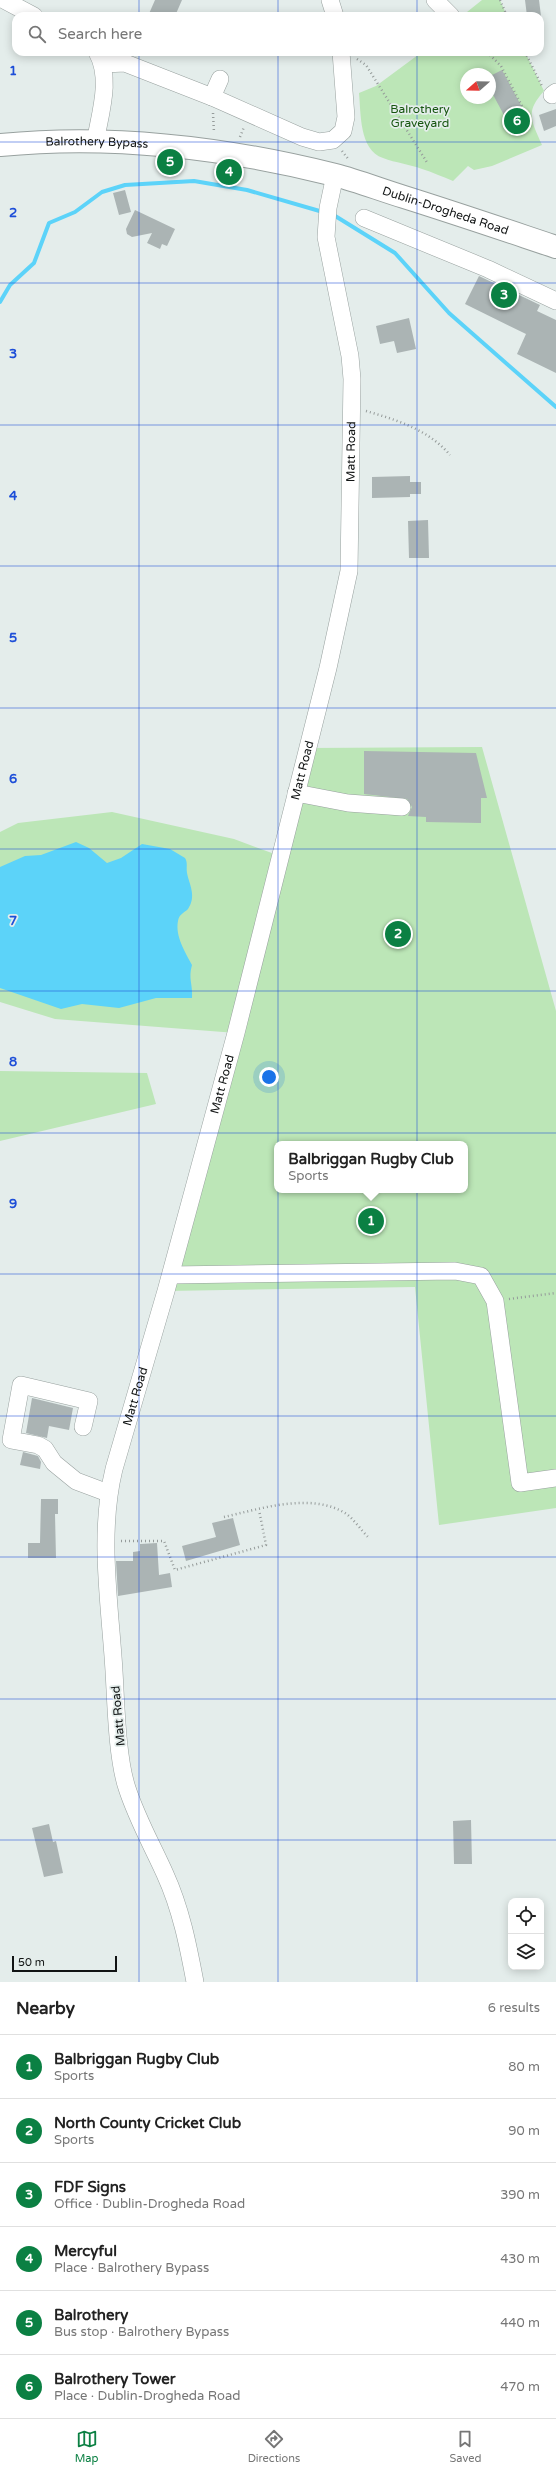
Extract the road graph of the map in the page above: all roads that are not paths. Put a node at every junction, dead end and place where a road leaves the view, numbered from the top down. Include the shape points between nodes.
1 (4, 0) edge
2 (330, 0) edge
3 (435, 0) edge
4 (26, 12) edge
5 (334, 12) edge
6 (447, 12) edge
7 (341, 56) edge
8 (100, 58) edge
9 (220, 79) dead end
10 (212, 97) junction
11 (95, 142) junction
12 (0, 145) edge
13 (335, 175) junction
14 (364, 218) dead end
15 (556, 247) edge
16 (556, 301) edge
17 (296, 793) junction
18 (402, 807) dead end
19 (171, 1275) junction
20 (83, 1427) dead end
21 (556, 1478) edge
22 (108, 1493) junction
23 (194, 1982) edge

1 - 4 street
2 - 5 street
3 - 6 street
7 - 10 street via 346,117 343,131 333,140 320,142 302,137
8 - 10 street via 126,63
8 - 11 street via 105,82
9 - 10 street
11 - 12 main road, Balrothery Bypass
11 - 13 main road, Balrothery Bypass via 171,146 219,152
13 - 15 main road, Dublin-Drogheda Road
13 - 17 street, Matt Road via 327,217 327,245 350,356 352,408 349,571 328,668
14 - 16 street via 488,269
17 - 18 street via 342,803
17 - 19 street, Matt Road via 236,1033
19 - 21 street via 455,1271 481,1276 495,1301 520,1483
19 - 22 street, Matt Road
20 - 22 street via 89,1401 21,1385 10,1440 38,1444 45,1449 54,1463 76,1481
22 - 23 street, Matt Road via 105,1541 120,1741 127,1787 142,1829 166,1875 185,1929

